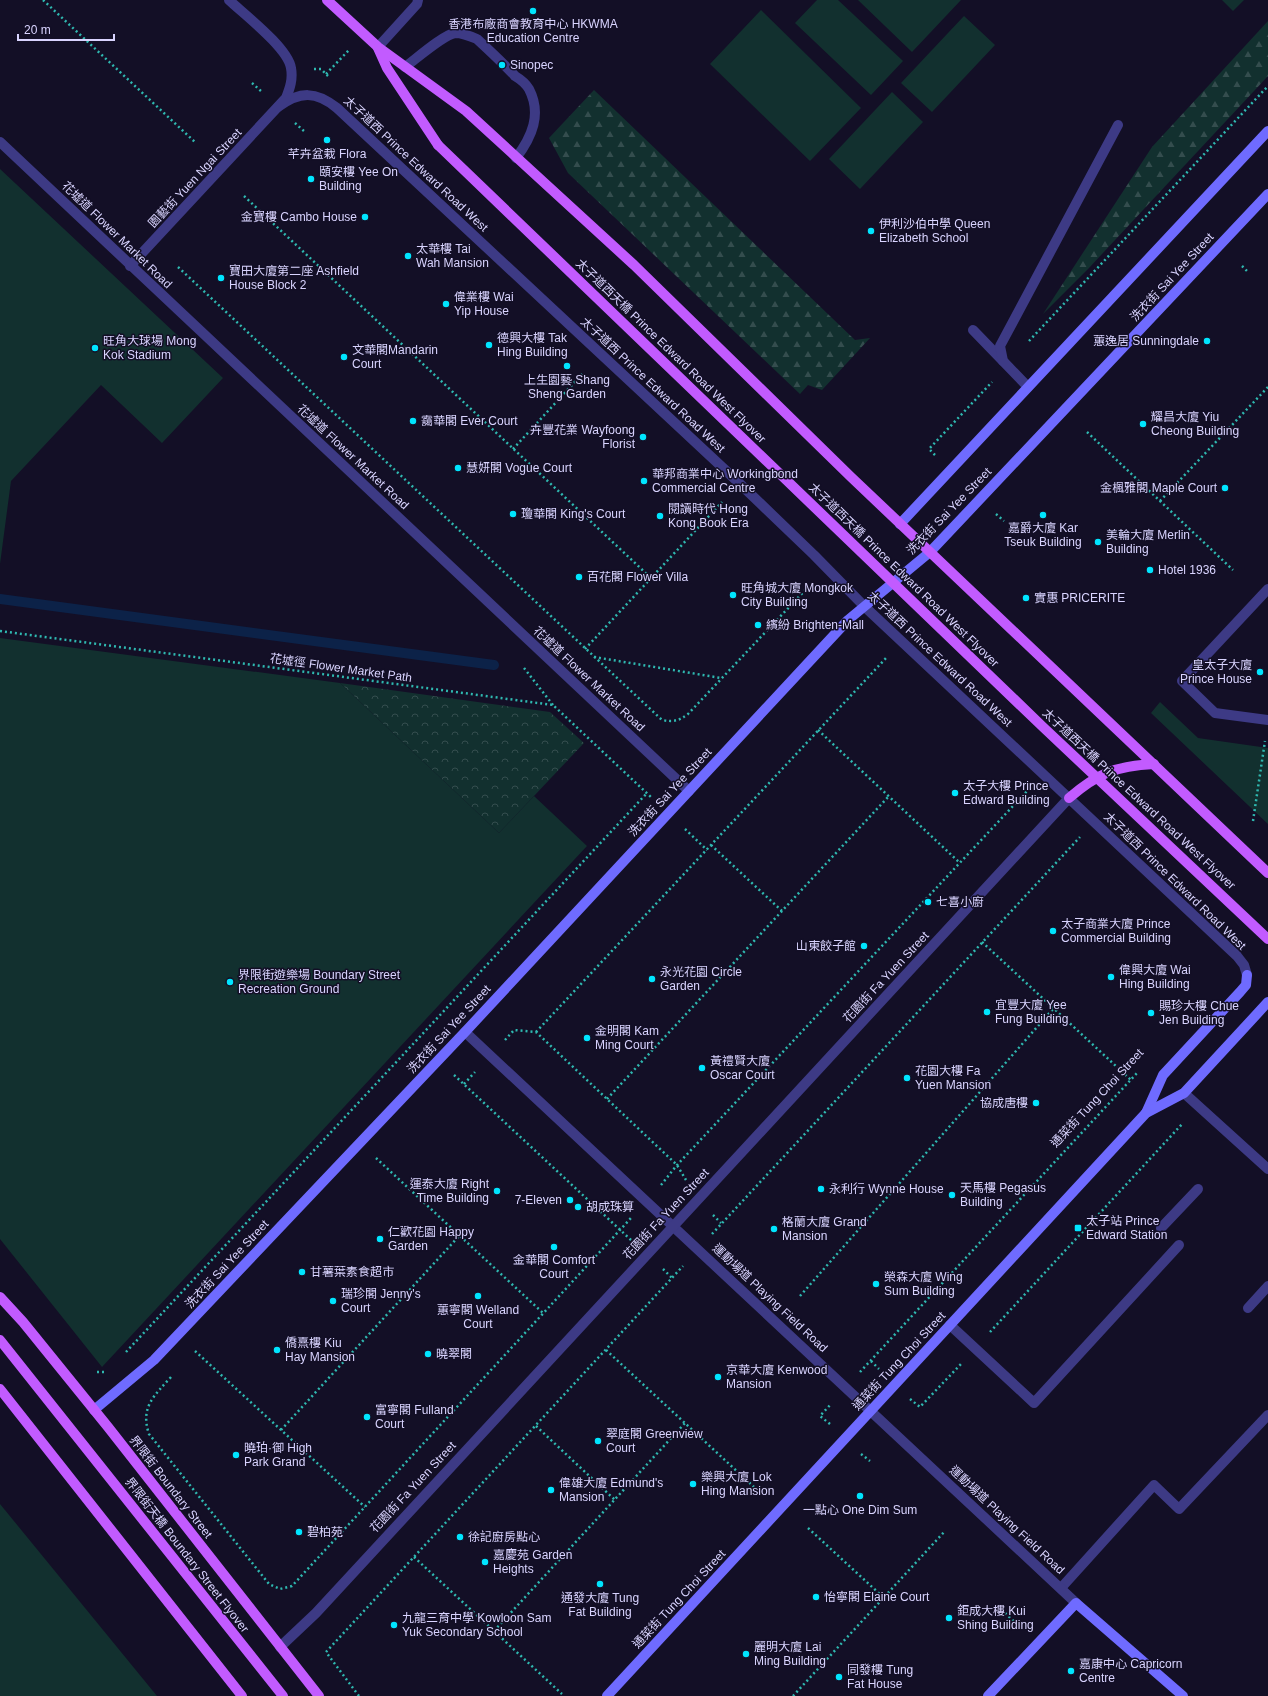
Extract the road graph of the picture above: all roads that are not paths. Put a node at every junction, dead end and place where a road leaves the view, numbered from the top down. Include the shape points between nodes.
1 (229, 0) edge
2 (327, 0) edge
3 (418, 0) edge
4 (378, 46) junction
5 (405, 67) junction
6 (278, 107) junction
7 (1118, 125) dead end
8 (1268, 131) edge
9 (0, 142) edge
10 (516, 158) junction
11 (1268, 194) edge
12 (130, 266) junction
13 (973, 330) dead end
14 (1003, 361) junction
15 (1028, 387) junction
16 (900, 524) junction
17 (930, 552) junction
18 (1268, 589) edge
19 (865, 607) junction
20 (1268, 720) edge
21 (1154, 764) junction
22 (689, 791) junction
23 (1069, 798) junction
24 (1268, 873) edge
25 (1268, 939) edge
26 (1268, 1002) edge
27 (464, 1032) junction
28 (1184, 1093) junction
29 (1146, 1113) junction
30 (1268, 1169) edge
31 (1198, 1189) dead end
32 (673, 1226) junction
33 (1162, 1228) dead end
34 (1179, 1245) dead end
35 (1268, 1286) edge
36 (0, 1297) edge
37 (1248, 1308) dead end
38 (950, 1325) junction
39 (0, 1340) edge
40 (0, 1389) edge
41 (94, 1410) junction
42 (871, 1411) junction
43 (1268, 1415) edge
44 (1061, 1588) junction
45 (1076, 1603) junction
46 (280, 1647) junction
47 (242, 1696) edge
48 (283, 1696) edge
49 (319, 1696) edge
50 (607, 1696) edge
51 (988, 1696) edge
52 (1183, 1696) edge

1 - 6 street via 283,50 288,59 291,67 290,87 286,98
2 - 4 main road
3 - 4 street
4 - 5 main road
4 - 25 main road, 太子道西天橋 Prince Edward Road West Flyover, bridge via 387,68 438,145 1043,727
5 - 10 main road via 466,112
5 - 10 street via 445,37 455,33 467,34 477,39 528,87 532,98 535,122 526,145
6 - 12 street, 園藝街 Yuen Ngai Street
6 - 19 street, 太子道西 Prince Edward Road West via 302,95 315,95 337,108 737,481
7 - 14 street via 1000,346
8 - 15 street
9 - 12 street, 花墟道 Flower Market Road
10 - 16 main road via 634,264
11 - 17 street, 洗衣街 Sai Yee Street
12 - 22 street, 花墟道 Flower Market Road
13 - 14 street
14 - 15 street
15 - 16 street
16 - 17 main road
17 - 19 street, 洗衣街 Sai Yee Street
17 - 21 main road
18 - 20 street via 1182,681 1215,713
19 - 22 street, 洗衣街 Sai Yee Street via 848,620
19 - 23 street, 太子道西 Prince Edward Road West
21 - 23 main road via 1129,766 1105,772
21 - 24 main road
22 - 27 street, 洗衣街 Sai Yee Street
23 - 29 street, 太子道西 Prince Edward Road West via 1237,956 1244,965 1247,976 1246,985 1164,1075
23 - 32 street, 花園街 Fa Yuen Street
26 - 28 street, 通菜街 Tung Choi Street
27 - 32 street, 運動場道 Playing Field Road
27 - 41 street, 洗衣街 Sai Yee Street via 154,1360
28 - 29 street, 通菜街 Tung Choi Street
28 - 30 street
29 - 38 street, 通菜街 Tung Choi Street
31 - 33 street
32 - 42 street, 運動場道 Playing Field Road
32 - 46 street, 花園街 Fa Yuen Street via 316,1613
34 - 38 street via 1034,1403
35 - 37 street
36 - 41 main road, 界限街 Boundary Street
38 - 42 street, 通菜街 Tung Choi Street
39 - 48 main road, 界限街天橋 Boundary Street Flyover
40 - 47 main road
41 - 46 main road, 界限街 Boundary Street
42 - 44 street, 運動場道 Playing Field Road
42 - 50 street, 通菜街 Tung Choi Street
43 - 44 street via 1179,1509 1154,1485
44 - 45 street, 運動場道 Playing Field Road
45 - 51 street
45 - 52 street, 運動場道 Playing Field Road
46 - 49 main road, 界限街 Boundary Street

